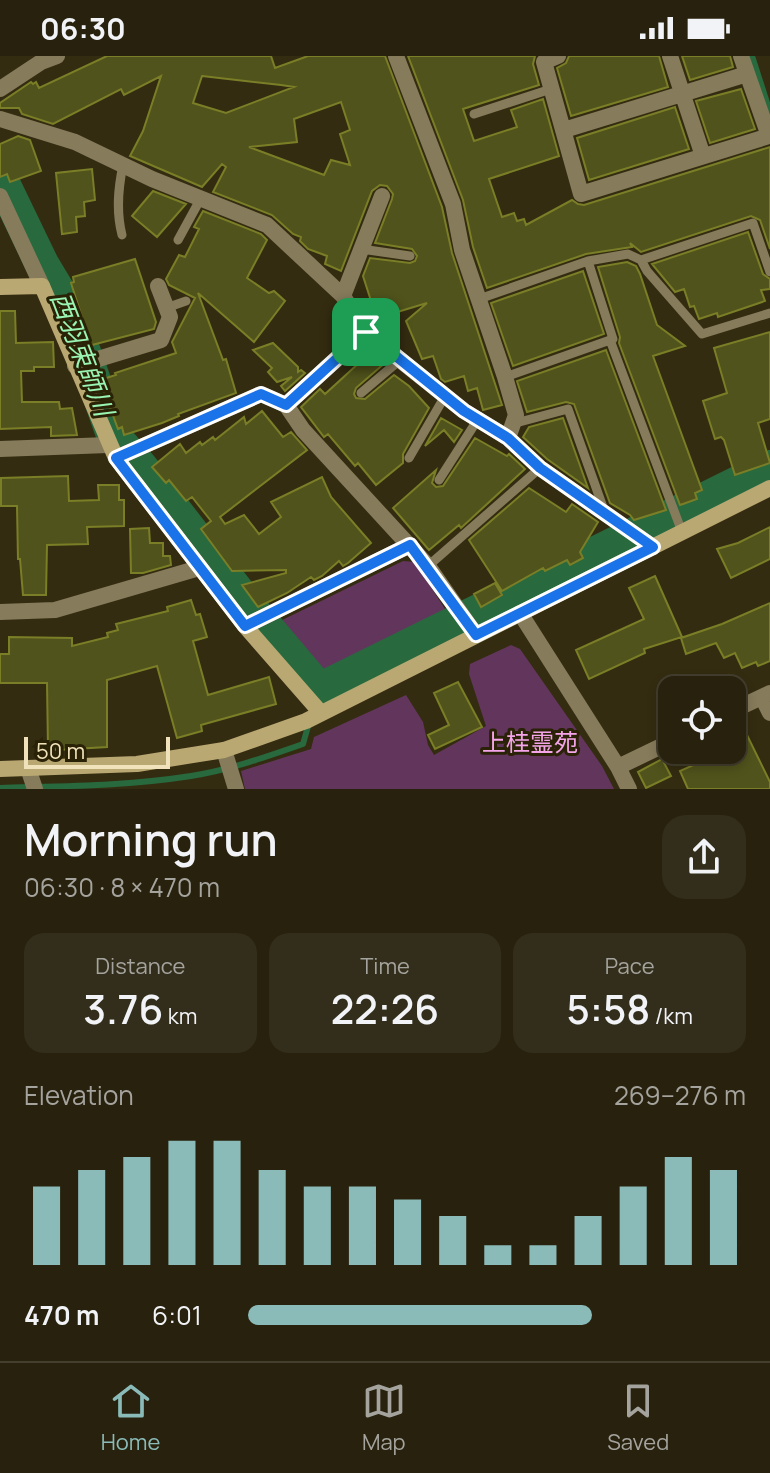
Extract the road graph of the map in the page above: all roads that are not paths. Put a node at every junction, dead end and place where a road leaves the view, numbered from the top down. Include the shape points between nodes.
1 (57, 56) edge
2 (396, 56) edge
3 (670, 56) edge
4 (741, 56) edge
5 (548, 58) edge
6 (747, 74) junction
7 (0, 89) edge
8 (551, 89) junction
9 (682, 95) junction
10 (474, 114) dead end
11 (0, 119) edge
12 (564, 130) junction
13 (703, 156) junction
14 (123, 165) junction
15 (0, 196) edge
16 (382, 196) dead end
17 (201, 198) junction
18 (122, 235) dead end
19 (178, 240) dead end
20 (361, 249) junction
21 (410, 256) dead end
22 (641, 260) junction
23 (588, 261) junction
24 (770, 272) edge
25 (42, 286) junction
26 (158, 286) dead end
27 (0, 287) edge
28 (343, 296) junction
29 (479, 299) junction
30 (186, 301) dead end
31 (166, 308) junction
32 (770, 313) edge
33 (366, 332) junction
34 (610, 340) junction
35 (400, 360) junction
36 (84, 364) junction
37 (505, 377) junction
38 (361, 393) dead end
39 (445, 396) junction
40 (286, 405) junction
41 (478, 419) junction
42 (510, 431) junction
43 (0, 449) edge
44 (120, 452) junction
45 (409, 458) dead end
46 (540, 468) junction
47 (439, 480) dead end
48 (770, 488) edge
49 (604, 513) junction
50 (678, 520) junction
51 (410, 545) junction
52 (653, 547) junction
53 (428, 566) junction
54 (199, 568) junction
55 (0, 612) edge
56 (520, 613) junction
57 (255, 622) junction
58 (469, 624) junction
59 (766, 695) edge
60 (746, 704) edge
61 (321, 713) junction
62 (770, 713) edge
63 (658, 748) edge
64 (618, 767) junction
65 (229, 768) edge
66 (0, 769) edge
67 (32, 778) edge
68 (629, 789) edge

1 - 7 street
2 - 29 street via 453,204
3 - 9 street
4 - 6 street
5 - 8 street
6 - 9 street
6 - 13 street via 769,136
8 - 10 lane
8 - 12 street
9 - 12 street
9 - 13 street
11 - 14 street via 75,142
12 - 13 street via 581,194
14 - 17 street
14 - 18 lane via 118,204
15 - 25 street
16 - 20 street
17 - 19 lane
17 - 28 street via 267,225
20 - 21 lane
20 - 28 street
22 - 23 lane via 628,254
22 - 24 lane via 753,223
22 - 32 lane via 702,334
23 - 29 lane
23 - 34 lane
25 - 27 street
25 - 36 street
26 - 31 street
28 - 33 street
29 - 37 street
30 - 31 lane
31 - 36 street via 170,317 161,340
33 - 35 street
33 - 40 street
34 - 37 lane
34 - 50 lane
35 - 38 lane
35 - 39 street
36 - 44 street
37 - 42 street via 516,415
39 - 41 street
39 - 45 lane
40 - 44 street via 261,394
40 - 51 street
41 - 42 street
41 - 47 lane
42 - 46 street
42 - 49 lane via 568,409
43 - 44 street
44 - 54 street
46 - 49 street
46 - 53 lane
48 - 50 street
49 - 52 street
50 - 52 street
51 - 53 street
51 - 57 street
52 - 56 street
53 - 58 street
54 - 55 street via 55,610
54 - 57 street
56 - 58 street
56 - 64 street
57 - 61 street
58 - 61 street
59 - 60 street
59 - 62 street
61 - 65 street
63 - 64 street
64 - 68 street
65 - 67 street via 137,764
66 - 67 street

